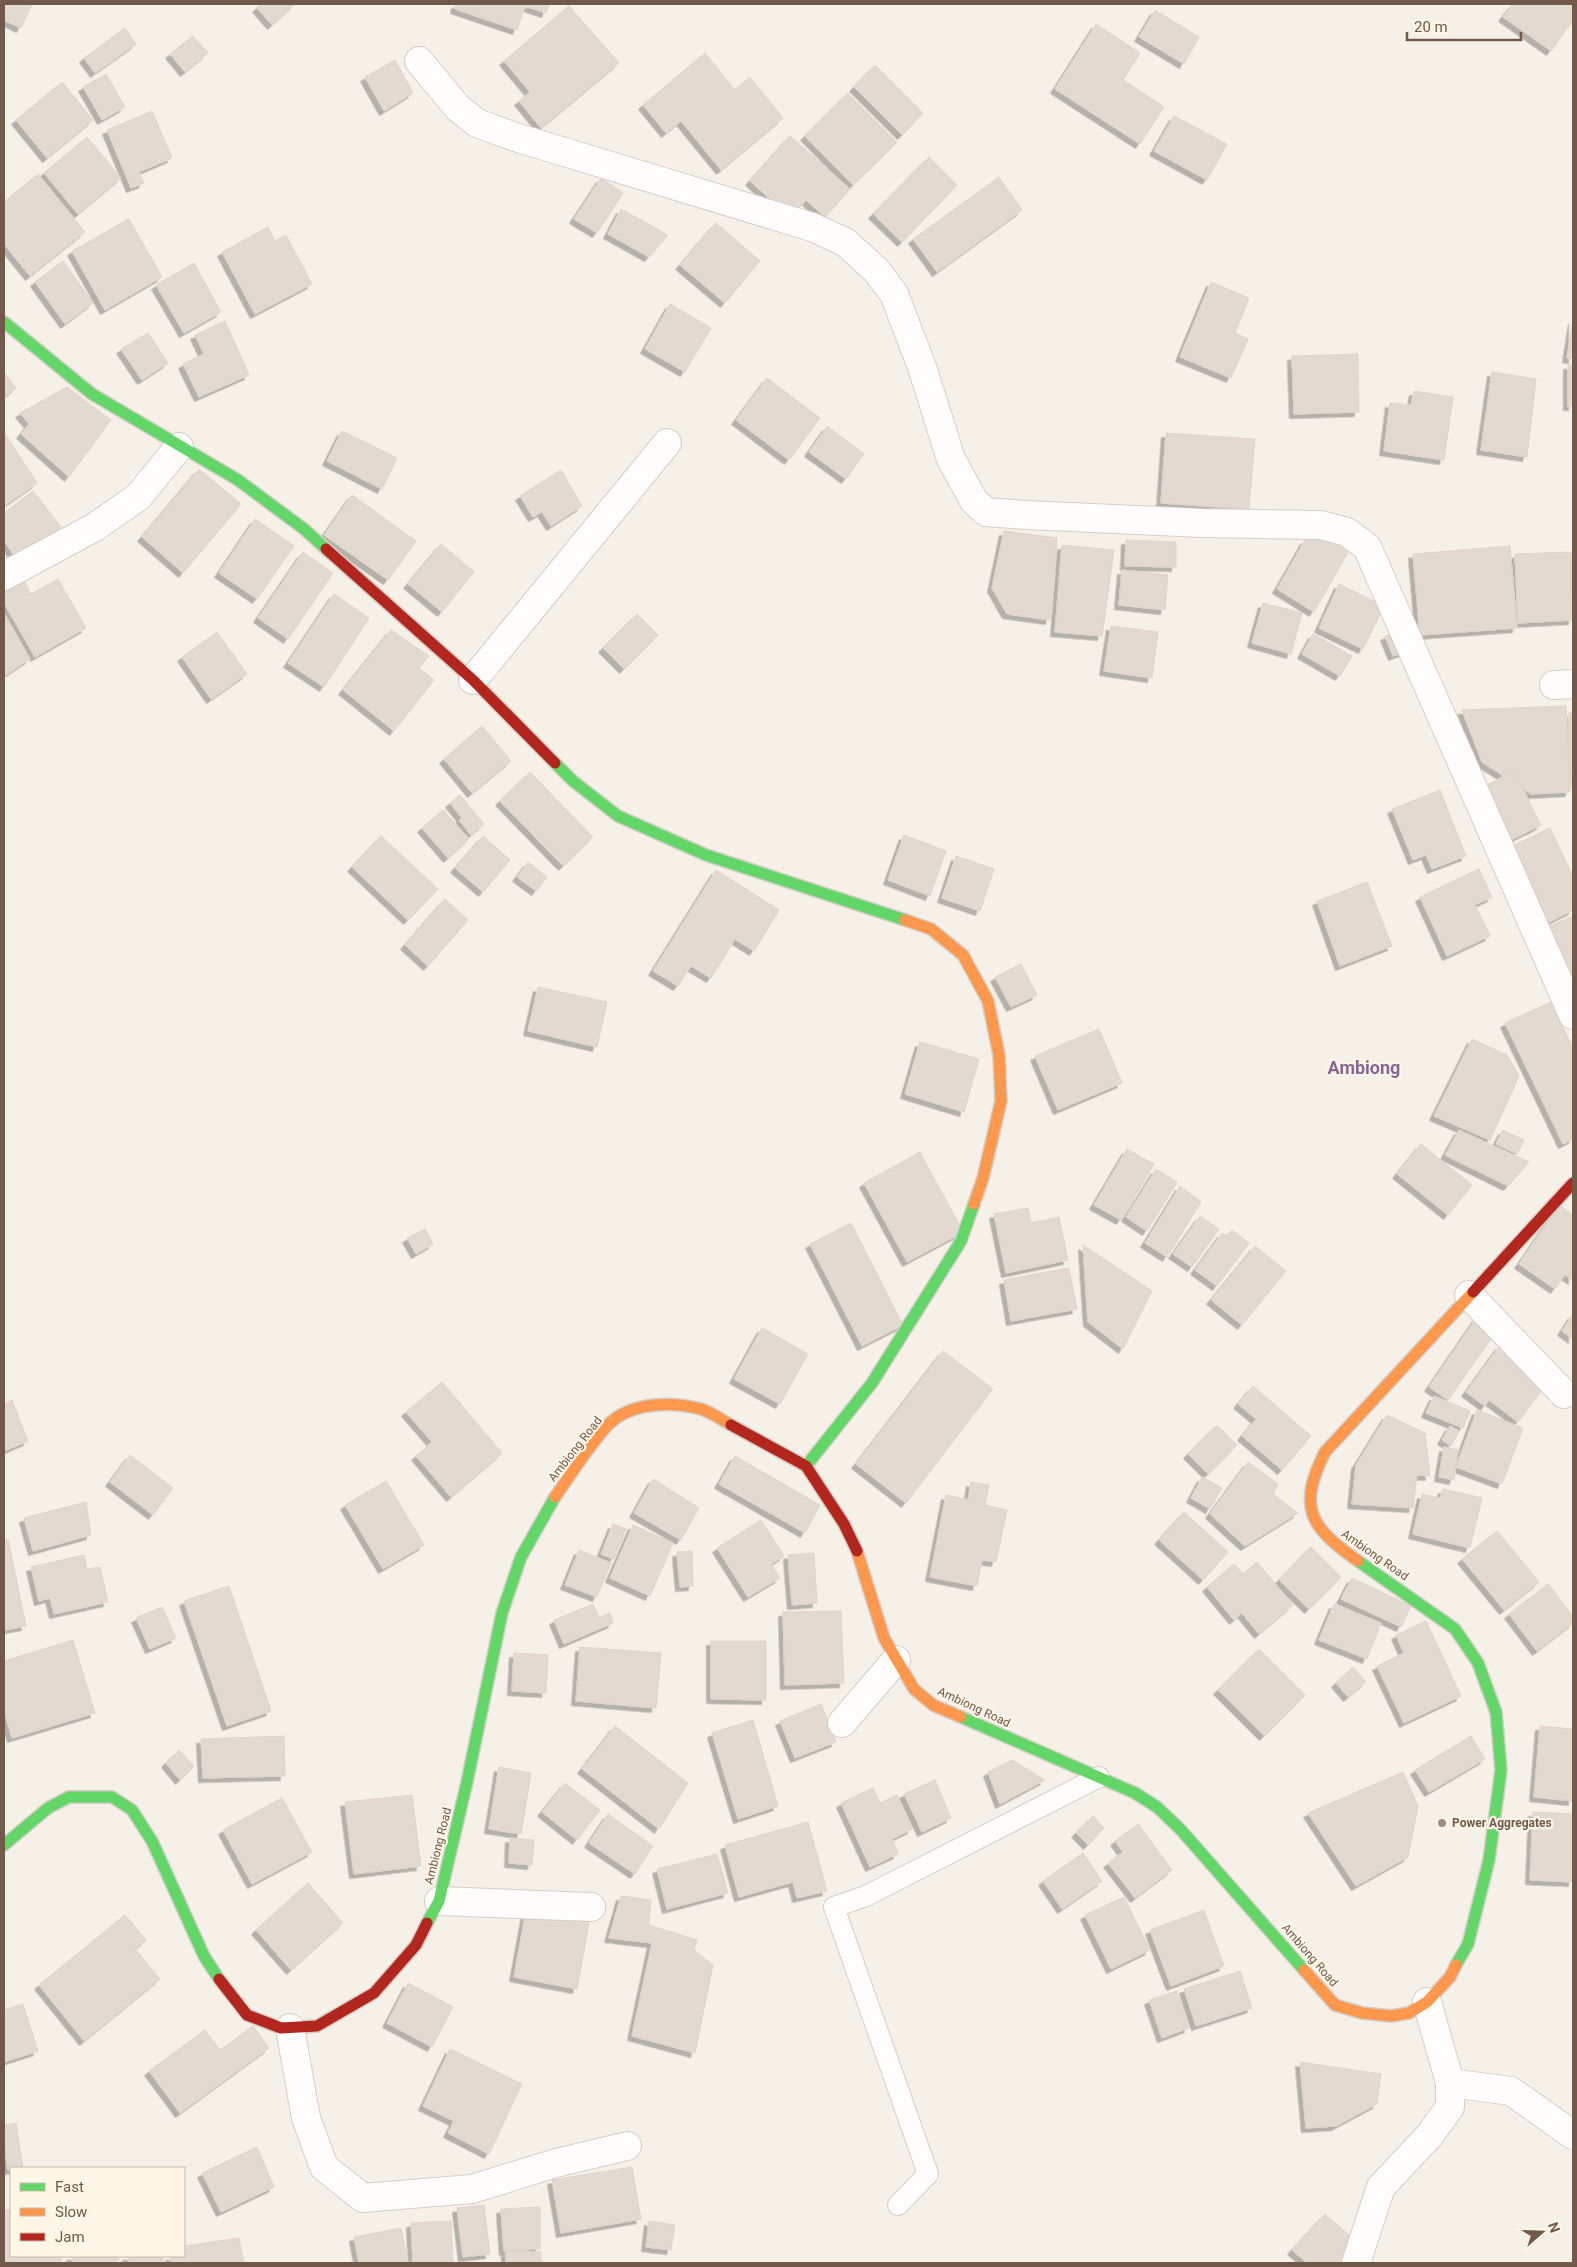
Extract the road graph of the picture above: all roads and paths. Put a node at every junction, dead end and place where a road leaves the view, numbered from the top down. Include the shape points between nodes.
1 (419, 61) dead end
2 (4, 322) edge
3 (667, 443) dead end
4 (179, 447) junction
5 (4, 576) edge
6 (473, 680) junction
7 (1573, 1015) edge
8 (1573, 1183) edge
9 (1469, 1295) junction
10 (1564, 1394) dead end
11 (806, 1466) junction
12 (896, 1660) junction
13 (842, 1723) dead end
14 (1099, 1777) junction
15 (4, 1845) edge
16 (438, 1901) junction
17 (591, 1907) dead end
18 (1427, 2002) junction
19 (290, 2028) junction
20 (1450, 2083) junction
21 (1573, 2135) edge
22 (626, 2146) dead end
23 (898, 2205) dead end
24 (1356, 2263) edge

1 - 7 street via 458,108 477,123 812,227 845,242 876,270 894,294 922,367 951,459 974,501 986,512 1321,525 1347,532 1367,547
2 - 4 main road via 92,394
3 - 6 street
4 - 5 street via 138,497 95,527
4 - 6 main road via 238,480 304,529
6 - 11 main road via 573,781 618,816 706,855 931,929 962,955 988,1001 999,1055 1002,1101 983,1178 961,1241 872,1383
8 - 9 main road, Ambiong Road
9 - 10 street
9 - 18 main road, Ambiong Road via 1325,1452 1311,1479 1308,1499 1317,1524 1333,1543 1456,1629 1478,1663 1496,1712 1501,1770 1489,1860 1468,1944 1450,1977
11 - 12 main road, Ambiong Road via 844,1524 862,1560 884,1638
11 - 16 main road, Ambiong Road via 702,1409 676,1405 641,1407 630,1410 608,1425 549,1505 522,1557 500,1622 457,1830
12 - 13 street
12 - 14 main road, Ambiong Road via 914,1689 933,1705
14 - 18 main road, Ambiong Road via 1157,1807 1181,1830 1336,2005 1362,2013 1391,2016 1409,2013
14 - 23 lane via 866,1896 834,1908 928,2174
15 - 19 main road, Ambiong Road via 48,1808 69,1798 112,1797 132,1810 152,1841 204,1956 223,1986 247,2015 281,2028
16 - 17 street
16 - 19 main road, Ambiong Road via 416,1944 374,1993 317,2026
18 - 20 street
19 - 22 street via 306,2118 324,2167 363,2198 472,2189
20 - 21 street via 1511,2090
20 - 24 street via 1450,2107 1429,2136 1381,2187

